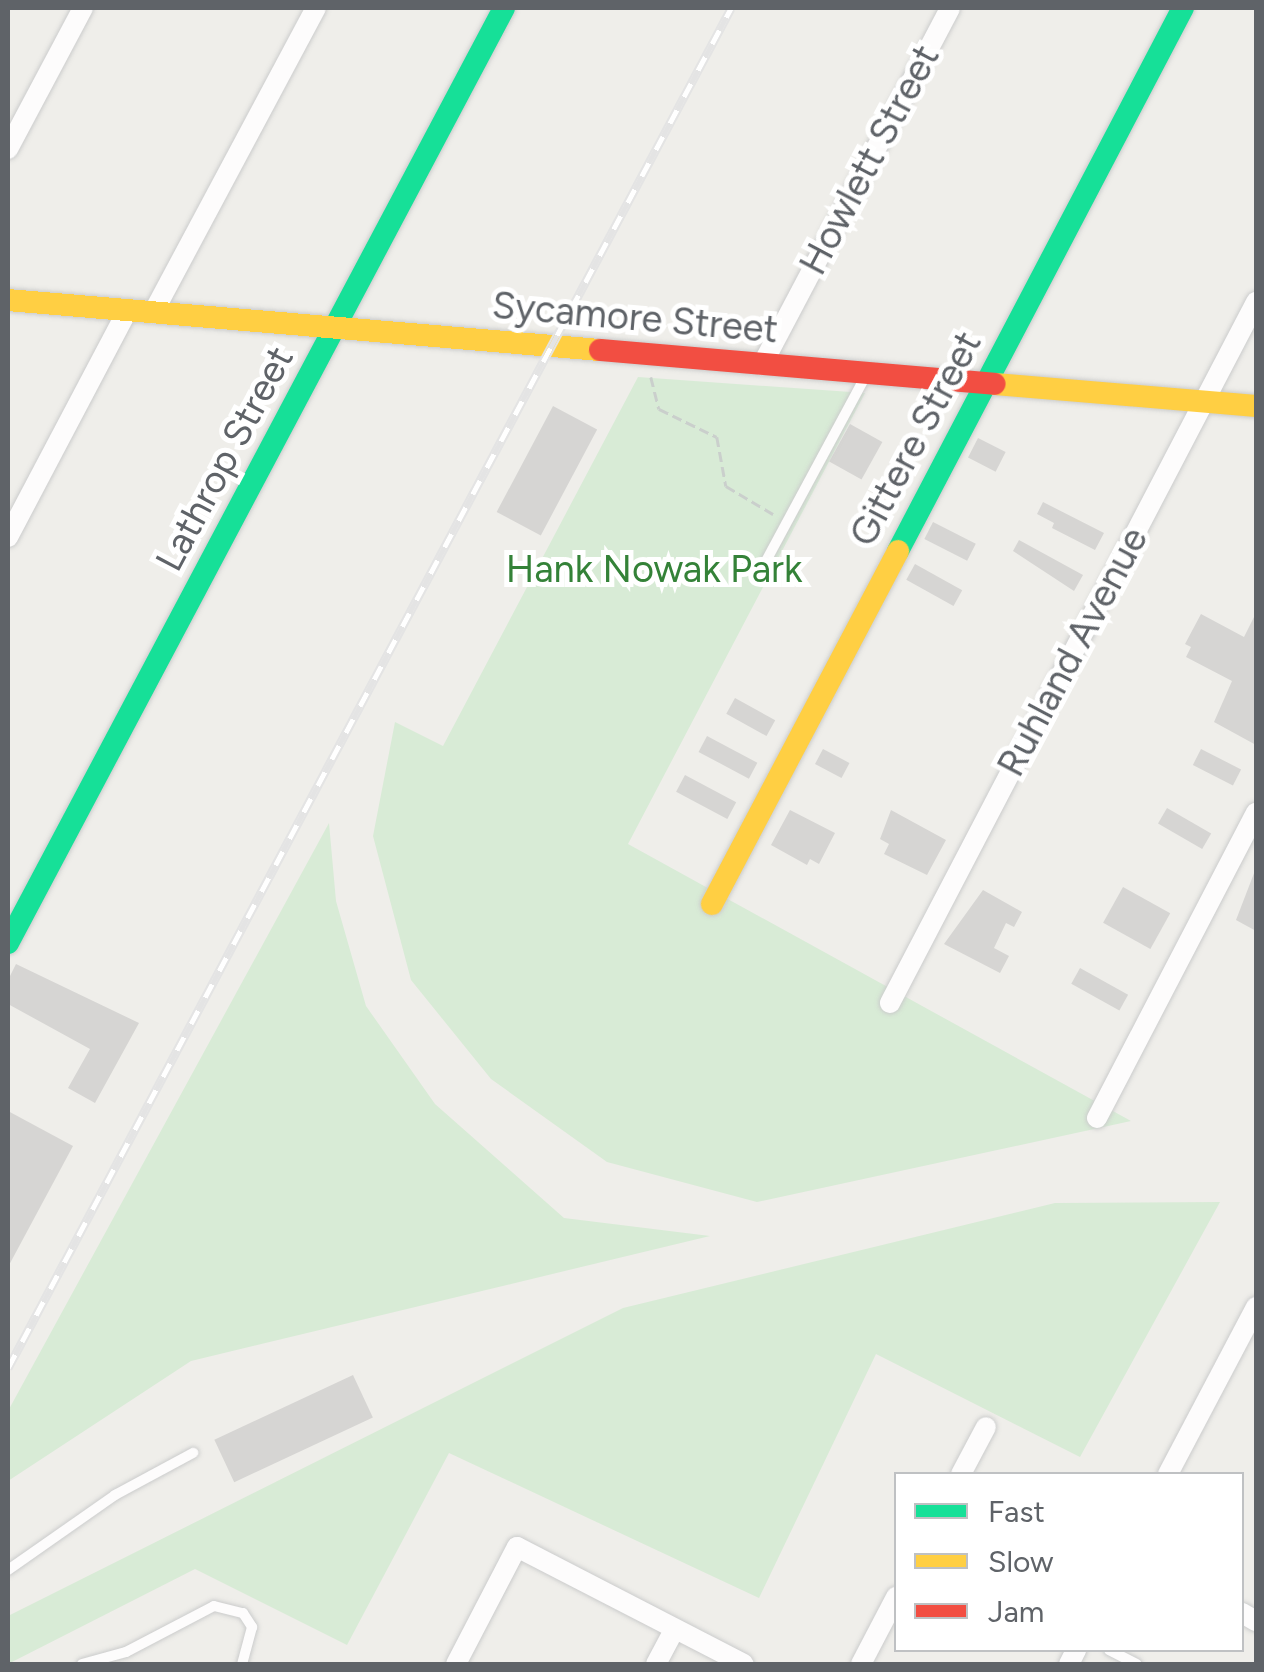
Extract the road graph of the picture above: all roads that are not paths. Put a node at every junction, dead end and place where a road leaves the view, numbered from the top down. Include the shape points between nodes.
1 (83, 8) edge
2 (316, 8) edge
3 (504, 8) edge
4 (950, 8) edge
5 (1183, 8) edge
6 (8, 149) edge
7 (8, 300) edge
8 (1256, 302) edge
9 (127, 311) junction
10 (153, 313) junction
11 (334, 328) junction
12 (762, 365) junction
13 (868, 372) junction
14 (984, 384) junction
15 (1205, 402) junction
16 (1256, 406) edge
17 (8, 537) edge
18 (760, 574) dead end
19 (1256, 813) edge
20 (712, 904) dead end
21 (8, 943) edge
22 (890, 1003) dead end
23 (1098, 1118) dead end
24 (1256, 1307) edge
25 (986, 1427) dead end
26 (193, 1454) dead end
27 (962, 1472) edge
28 (1169, 1472) edge
29 (8, 1570) edge
30 (894, 1601) edge
31 (674, 1630) junction
32 (1112, 1652) edge
33 (82, 1664) edge
34 (242, 1664) edge
35 (456, 1664) edge
36 (656, 1664) edge
37 (744, 1664) edge
38 (861, 1664) edge
39 (1137, 1664) edge

1 - 6 street
2 - 10 street
3 - 11 street, Lathrop Street
4 - 12 street, Howlett Street
5 - 14 street, Gittere Street
7 - 9 street, Sycamore Street
8 - 15 street, Ruhland Avenue
9 - 10 street, Sycamore Street
9 - 17 street
10 - 11 street, Sycamore Street
11 - 12 street, Sycamore Street
11 - 21 street, Lathrop Street
12 - 13 street, Sycamore Street
13 - 14 street, Sycamore Street
13 - 18 lane
14 - 15 street, Sycamore Street
14 - 20 street, Gittere Street
15 - 16 street, Sycamore Street
15 - 22 street, Ruhland Avenue
19 - 23 street
24 - 28 street
25 - 27 street
26 - 29 lane via 115,1495
30 - 38 street
31 - 35 street via 517,1547
31 - 36 street
31 - 37 street
32 - 39 lane
33 - 34 lane via 126,1652 214,1606 243,1613 252,1627

